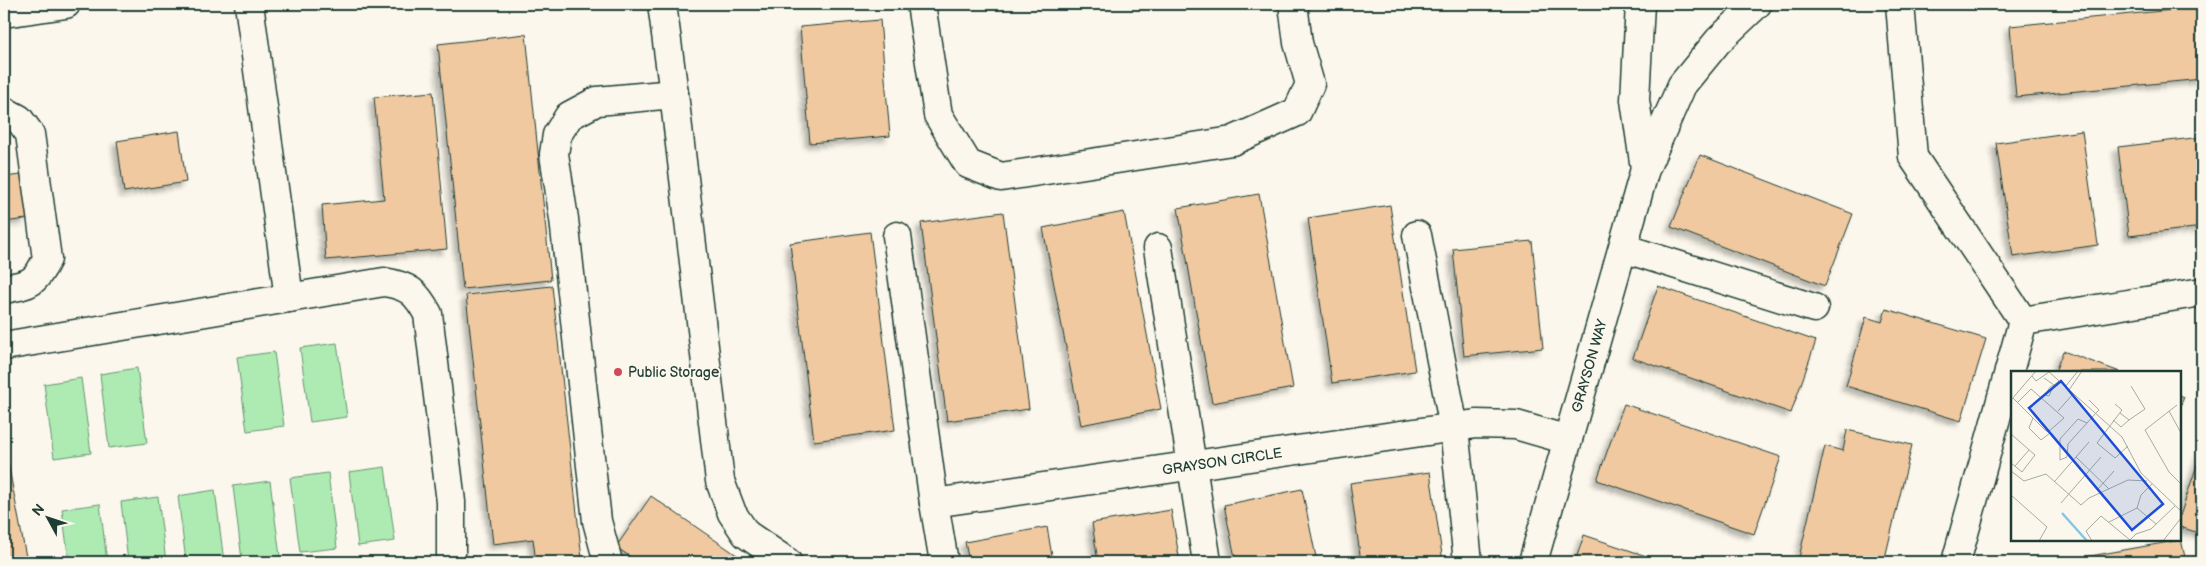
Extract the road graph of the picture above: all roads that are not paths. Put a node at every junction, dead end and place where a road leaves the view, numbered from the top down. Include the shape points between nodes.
1 (66, 4) edge
2 (248, 4) edge
3 (662, 4) edge
4 (921, 4) edge
5 (1293, 4) edge
6 (1640, 4) edge
7 (1757, 4) edge
8 (1900, 4) edge
9 (4, 13) edge
10 (674, 94) junction
11 (4, 111) edge
12 (1645, 169) junction
13 (897, 236) dead end
14 (1418, 236) dead end
15 (1158, 248) dead end
16 (1623, 248) junction
17 (4, 289) edge
18 (2202, 292) edge
19 (289, 298) junction
20 (1814, 308) dead end
21 (2023, 321) junction
22 (4, 346) edge
23 (1454, 428) junction
24 (1568, 440) junction
25 (1192, 466) junction
26 (934, 503) junction
27 (451, 562) edge
28 (608, 562) edge
29 (787, 562) edge
30 (944, 562) edge
31 (1207, 562) edge
32 (1468, 562) edge
33 (1533, 562) edge
34 (1956, 562) edge

1 - 9 street
2 - 19 street
3 - 10 street
4 - 5 street via 938,115 968,164 1001,177 1232,141 1297,112 1310,84 1298,43
6 - 12 street, GRAYSON WAY via 1635,100
7 - 12 street, GRAYSON WAY via 1718,41 1682,85
8 - 21 street via 1913,157
10 - 28 street via 597,101 569,116 557,135 554,154 597,521
10 - 29 street via 720,481 732,512 746,534
11 - 17 street via 19,118 30,134 47,259 39,274 28,284
12 - 16 street, GRAYSON WAY
13 - 26 street
14 - 23 street
15 - 25 street
16 - 20 street
16 - 24 street, GRAYSON WAY
18 - 21 street
19 - 22 street
19 - 27 street via 384,282 403,286 419,297 428,314 432,343 451,502
21 - 34 street
23 - 24 street, GRAYSON CIRCLE via 1476,424 1516,425
23 - 25 street, GRAYSON CIRCLE
23 - 32 street
24 - 33 street, GRAYSON WAY
25 - 26 street, GRAYSON CIRCLE
25 - 31 street
26 - 30 street

